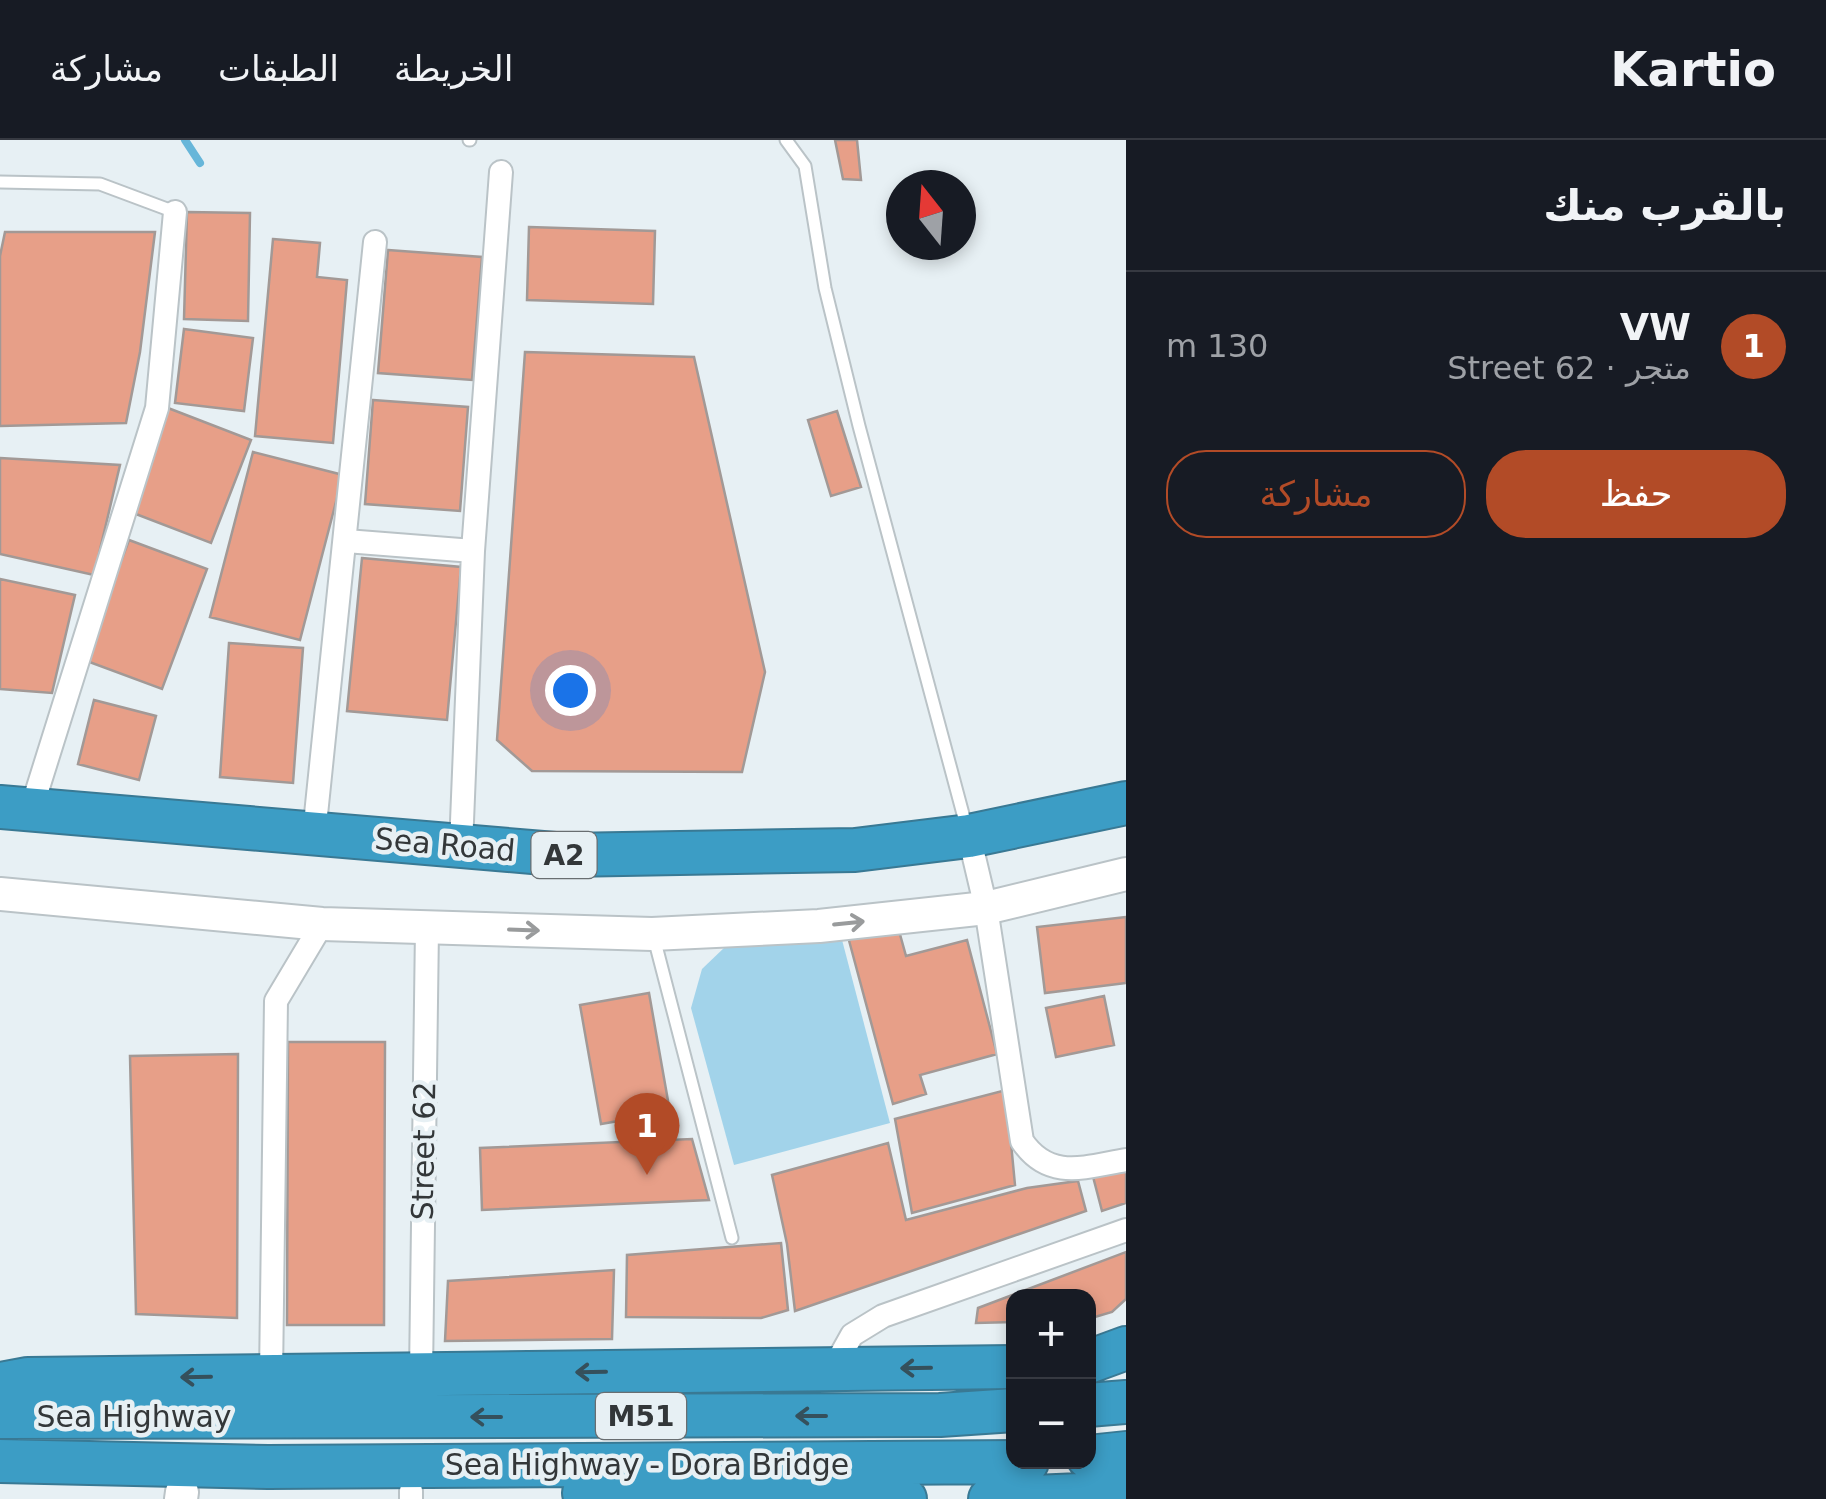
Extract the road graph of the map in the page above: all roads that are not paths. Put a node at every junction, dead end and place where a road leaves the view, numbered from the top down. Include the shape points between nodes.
1 (786, 140) edge
2 (501, 172) dead end
3 (0, 182) edge
4 (175, 212) joint
5 (375, 242) dead end
6 (346, 541) junction
7 (473, 551) junction
8 (1126, 803) edge
9 (16, 808) edge
10 (314, 834) junction
11 (969, 836) junction
12 (461, 846) junction
13 (1126, 874) edge
14 (0, 894) edge
15 (986, 908) junction
16 (322, 924) junction
17 (427, 928) junction
18 (652, 934) junction
19 (1126, 1160) edge
20 (1126, 1230) edge
21 (732, 1238) dead end
22 (1126, 1348) edge
23 (1096, 1359) edge
24 (1006, 1367) edge
25 (833, 1369) junction
26 (421, 1374) junction
27 (0, 1384) edge
28 (270, 1397) junction
29 (1126, 1402) edge
30 (1096, 1404) edge
31 (1006, 1411) edge
32 (0, 1417) edge
33 (1126, 1453) edge
34 (1096, 1456) edge
35 (0, 1461) edge
36 (1006, 1462) edge
37 (268, 1467) joint
38 (0, 1479) edge
39 (1126, 1493) edge
40 (411, 1495) edge
41 (191, 1496) edge
42 (732, 1497) edge
43 (905, 1499) edge
44 (990, 1499) edge

1 - 11 lane via 805,166 858,426
2 - 7 street
3 - 4 lane via 100,184
4 - 9 street via 157,408
5 - 6 street
6 - 7 street
6 - 10 street
7 - 12 street
8 - 11 highway, Sea Road / A2
9 - 10 highway, Sea Road / A2
10 - 12 highway, Sea Road / A2
11 - 12 highway, Sea Road / A2 via 855,850 725,854 567,855
11 - 15 street
13 - 15 street
14 - 16 street
18 -> 15 street
15 - 19 street via 1022,1141 1048,1166
16 - 17 street
16 - 28 street via 276,1001
17 -> 18 street
17 - 26 street, Street 62
18 - 21 lane
20 - 25 street via 883,1316 852,1335
22 - 23 highway
24 -> 25 highway
25 -> 26 highway
26 - 28 highway
28 -> 27 highway via 28,1379
31 -> 28 highway, Sea Highway - Dora Bridge / M51 via 940,1416
28 - 32 highway, Sea Highway / M51
29 - 30 highway
33 - 34 highway
35 - 37 highway, Sea Highway / M51
36 - 37 highway, Sea Highway - Dora Bridge / M51
38 - 41 highway via 33,1489
39 - 44 highway
40 - 41 highway
40 - 42 highway
42 - 43 highway

